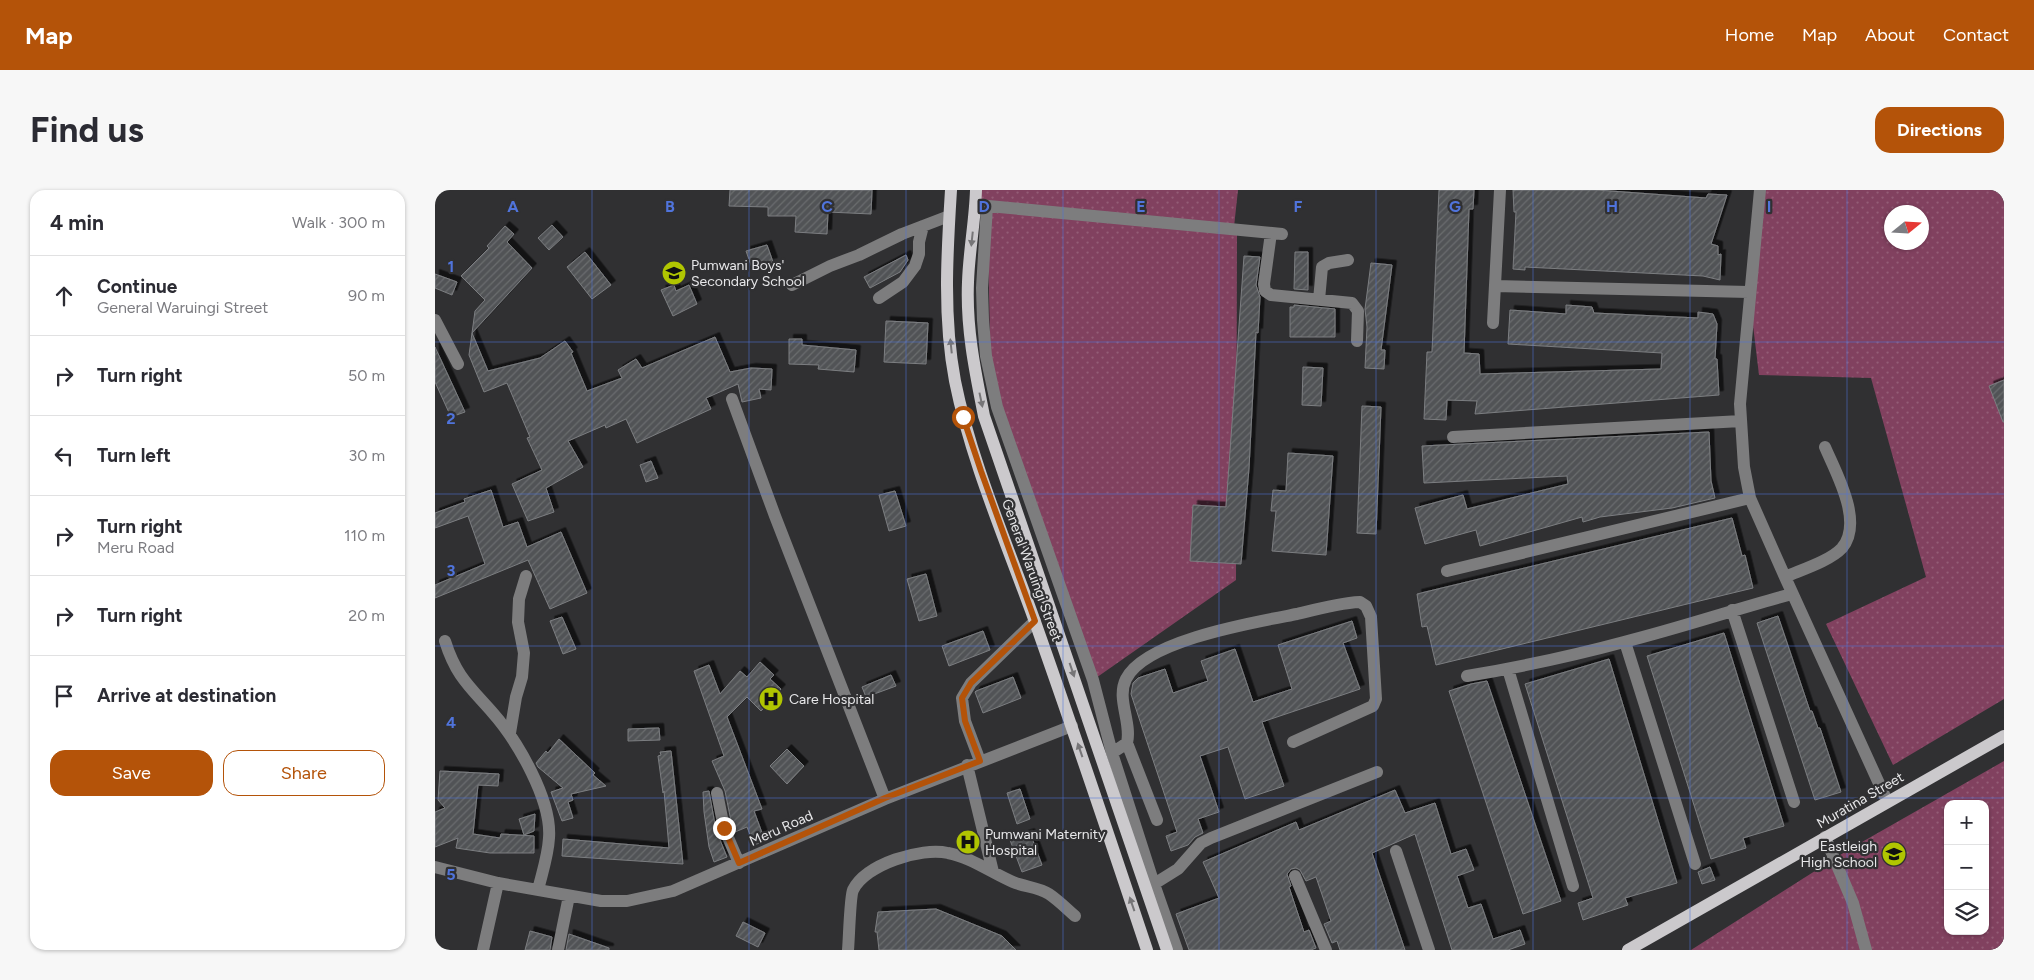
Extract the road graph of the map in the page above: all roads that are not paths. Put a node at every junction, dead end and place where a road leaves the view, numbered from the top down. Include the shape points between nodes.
1 (951, 190) edge
2 (976, 190) edge
3 (1500, 190) edge
4 (1760, 190) edge
5 (981, 205) junction
6 (949, 216) junction
7 (923, 226) junction
8 (1348, 260) dead end
9 (793, 285) dead end
10 (1495, 286) junction
11 (1749, 292) junction
12 (879, 298) dead end
13 (1319, 300) junction
14 (435, 320) edge
15 (1493, 322) dead end
16 (1357, 341) dead end
17 (458, 364) dead end
18 (733, 399) dead end
19 (1741, 421) junction
20 (1453, 437) dead end
21 (1825, 447) dead end
22 (1750, 498) junction
23 (1447, 571) dead end
24 (526, 576) dead end
25 (1785, 578) junction
26 (1792, 594) junction
27 (1733, 610) junction
28 (1035, 621) junction
29 (445, 641) dead end
30 (1625, 642) junction
31 (1508, 669) junction
32 (1467, 676) dead end
33 (1072, 726) junction
34 (509, 733) junction
35 (2004, 736) edge
36 (1293, 742) dead end
37 (1127, 743) junction
38 (1113, 753) junction
39 (980, 761) junction
40 (967, 765) junction
41 (1377, 772) dead end
42 (717, 793) dead end
43 (885, 798) junction
44 (1887, 801) junction
45 (1794, 802) dead end
46 (1157, 820) dead end
47 (1825, 837) junction
48 (1396, 850) dead end
49 (739, 863) junction
50 (1695, 864) dead end
51 (435, 867) edge
52 (993, 872) junction
53 (1295, 876) dead end
54 (498, 883) junction
55 (1154, 884) junction
56 (1573, 886) dead end
57 (538, 890) junction
58 (569, 896) junction
59 (1075, 916) dead end
60 (483, 950) edge
61 (559, 950) edge
62 (848, 950) edge
63 (1147, 950) edge
64 (1167, 950) edge
65 (1177, 950) edge
66 (1326, 950) edge
67 (1429, 950) edge
68 (1628, 950) edge
69 (1866, 950) edge

1 - 6 main road, General Waruingi Street
2 - 5 main road, General Waruingi Street
3 - 10 street
4 - 11 street
5 - 13 street via 1276,234 1265,291 1271,295
5 - 38 street via 983,320 986,356 997,407 1093,680
5 -> 64 main road, General Waruingi Street via 967,282 968,326 985,416
6 - 7 street
28 -> 6 main road, General Waruingi Street via 963,417 950,341
7 - 9 street
7 - 12 street via 915,266 903,282
8 - 13 street via 1322,267
10 - 11 street
10 - 15 street
11 - 19 street
13 - 16 street via 1356,306
14 - 17 street
18 - 43 street
19 - 20 street
19 - 22 street
21 - 25 street via 1851,512 1850,533 1843,547 1833,555
22 - 23 street
22 - 25 street
24 - 34 street via 519,599 519,622 525,653
25 - 26 street
26 - 27 street
26 - 44 street
27 - 30 street
27 - 45 street
28 - 33 main road, General Waruingi Street
28 - 39 street via 971,683 962,698 965,721
29 - 34 street via 462,680
30 - 31 street
30 - 50 street
31 - 32 street
31 - 56 street
33 - 39 street, Meru Road
63 -> 33 main road, General Waruingi Street
34 - 57 street via 535,782 547,814 549,837
35 - 44 main road, Muratina Street
36 - 37 street via 1373,706 1376,699 1371,618 1361,602 1216,630 1163,650 1140,663 1129,673 1124,685 1130,732
37 - 38 street
37 - 46 street
38 - 55 street
39 - 40 street, Meru Road
40 - 43 street, Meru Road
40 - 52 street
41 - 55 street via 1211,838 1178,869
42 - 49 street via 724,828
43 - 49 street, Meru Road
44 - 47 main road, Muratina Street
47 - 68 main road, Muratina Street
47 - 69 street via 1853,902
48 - 67 street
49 - 58 street, Meru Road via 653,896 601,901
51 - 54 street, Meru Road
52 - 59 street via 1048,894
52 - 62 street via 948,852 913,854 873,868 853,890
53 - 66 street
54 - 57 street, Meru Road
54 - 60 street
55 - 65 street
57 - 58 street, Meru Road
58 - 61 street

